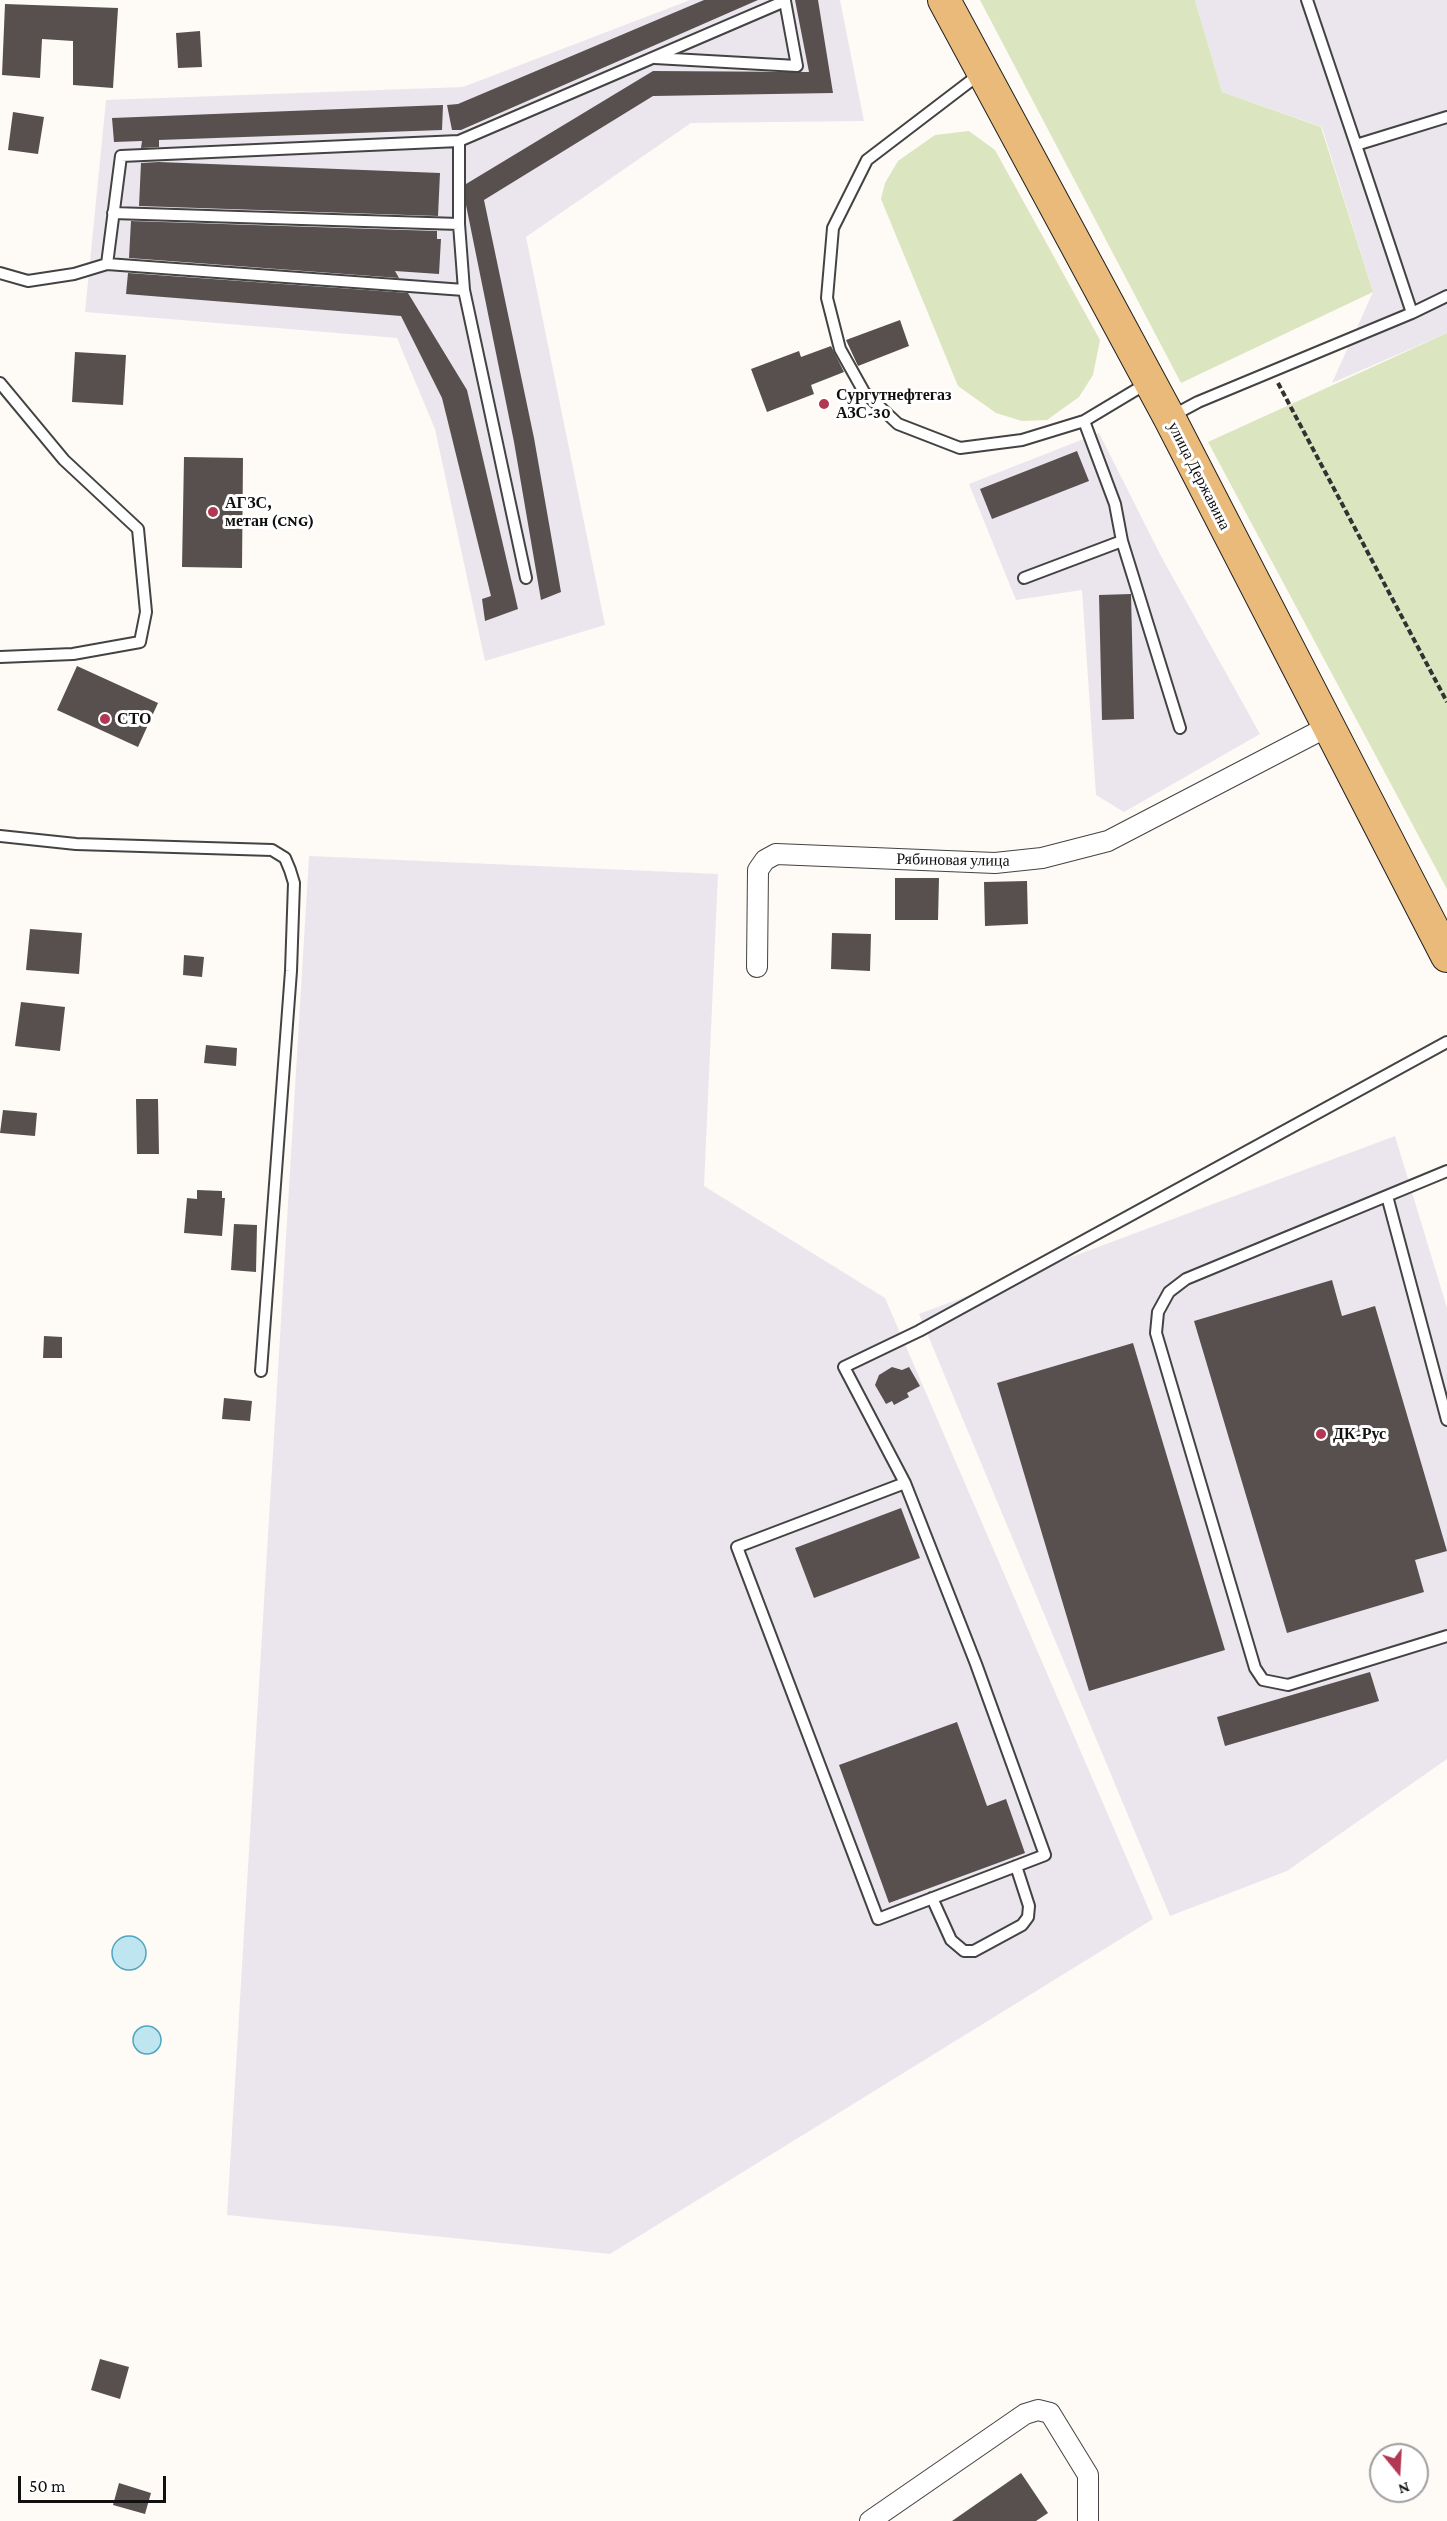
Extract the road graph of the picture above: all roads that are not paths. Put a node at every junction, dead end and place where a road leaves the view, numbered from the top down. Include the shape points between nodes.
1 (944, 0) edge
2 (1307, 0) edge
3 (655, 58) junction
4 (983, 70) junction
5 (1447, 117) edge
6 (459, 141) junction
7 (1356, 146) junction
8 (113, 213) junction
9 (459, 224) junction
10 (107, 264) junction
11 (0, 273) edge
12 (464, 290) junction
13 (1447, 296) edge
14 (1412, 313) junction
15 (1150, 382) junction
16 (0, 383) edge
17 (1169, 417) junction
18 (1084, 421) junction
19 (1122, 542) junction
20 (526, 578) dead end
21 (1024, 578) dead end
22 (0, 657) edge
23 (1329, 726) junction
24 (1180, 728) dead end
25 (0, 836) edge
26 (1447, 956) edge
27 (757, 967) dead end
28 (1447, 1041) edge
29 (1447, 1171) edge
30 (1387, 1196) junction
31 (261, 1371) dead end
32 (1447, 1420) edge
33 (905, 1483) junction
34 (1447, 1636) edge
35 (1016, 1866) junction
36 (932, 1898) junction
37 (870, 2521) edge
38 (1088, 2521) edge

1 - 4 main road, улица Державина
2 - 7 lane
3 - 3 lane via 785,1 797,66 667,58
3 - 6 lane
4 - 15 main road, улица Державина
4 - 18 lane via 867,160 833,228 827,298 840,349 864,392 898,424 960,448 1023,440
5 - 7 lane
6 - 8 lane via 121,156
6 - 9 lane
7 - 14 lane
8 - 9 lane
8 - 10 lane
9 - 12 lane
10 - 11 lane via 28,281
10 - 12 lane
12 - 20 lane
13 - 14 lane
14 - 17 lane
15 - 17 main road, улица Державина
15 - 18 lane
16 - 22 lane via 64,460 138,529 146,612 140,642 73,654
17 - 23 main road, улица Державина
18 - 19 lane via 1115,504
19 - 21 lane
19 - 24 lane
23 - 26 main road, улица Державина
23 - 27 street, Рябиновая улица via 1107,841 1042,858 995,863 776,854 758,870
25 - 31 lane via 76,844 272,850 285,858 291,870 291,971
28 - 33 lane via 919,1330 844,1367
29 - 30 lane
30 - 32 lane
30 - 34 lane via 1186,1279 1169,1292 1158,1312 1156,1333 1255,1668 1263,1680 1288,1685
33 - 35 lane via 1045,1855
33 - 36 lane via 737,1547 878,1919
35 - 36 lane
35 - 36 lane via 1029,1906 1028,1917 1022,1925 974,1951 964,1952 951,1940
37 - 38 street via 1024,2414 1038,2410 1050,2413 1089,2475

